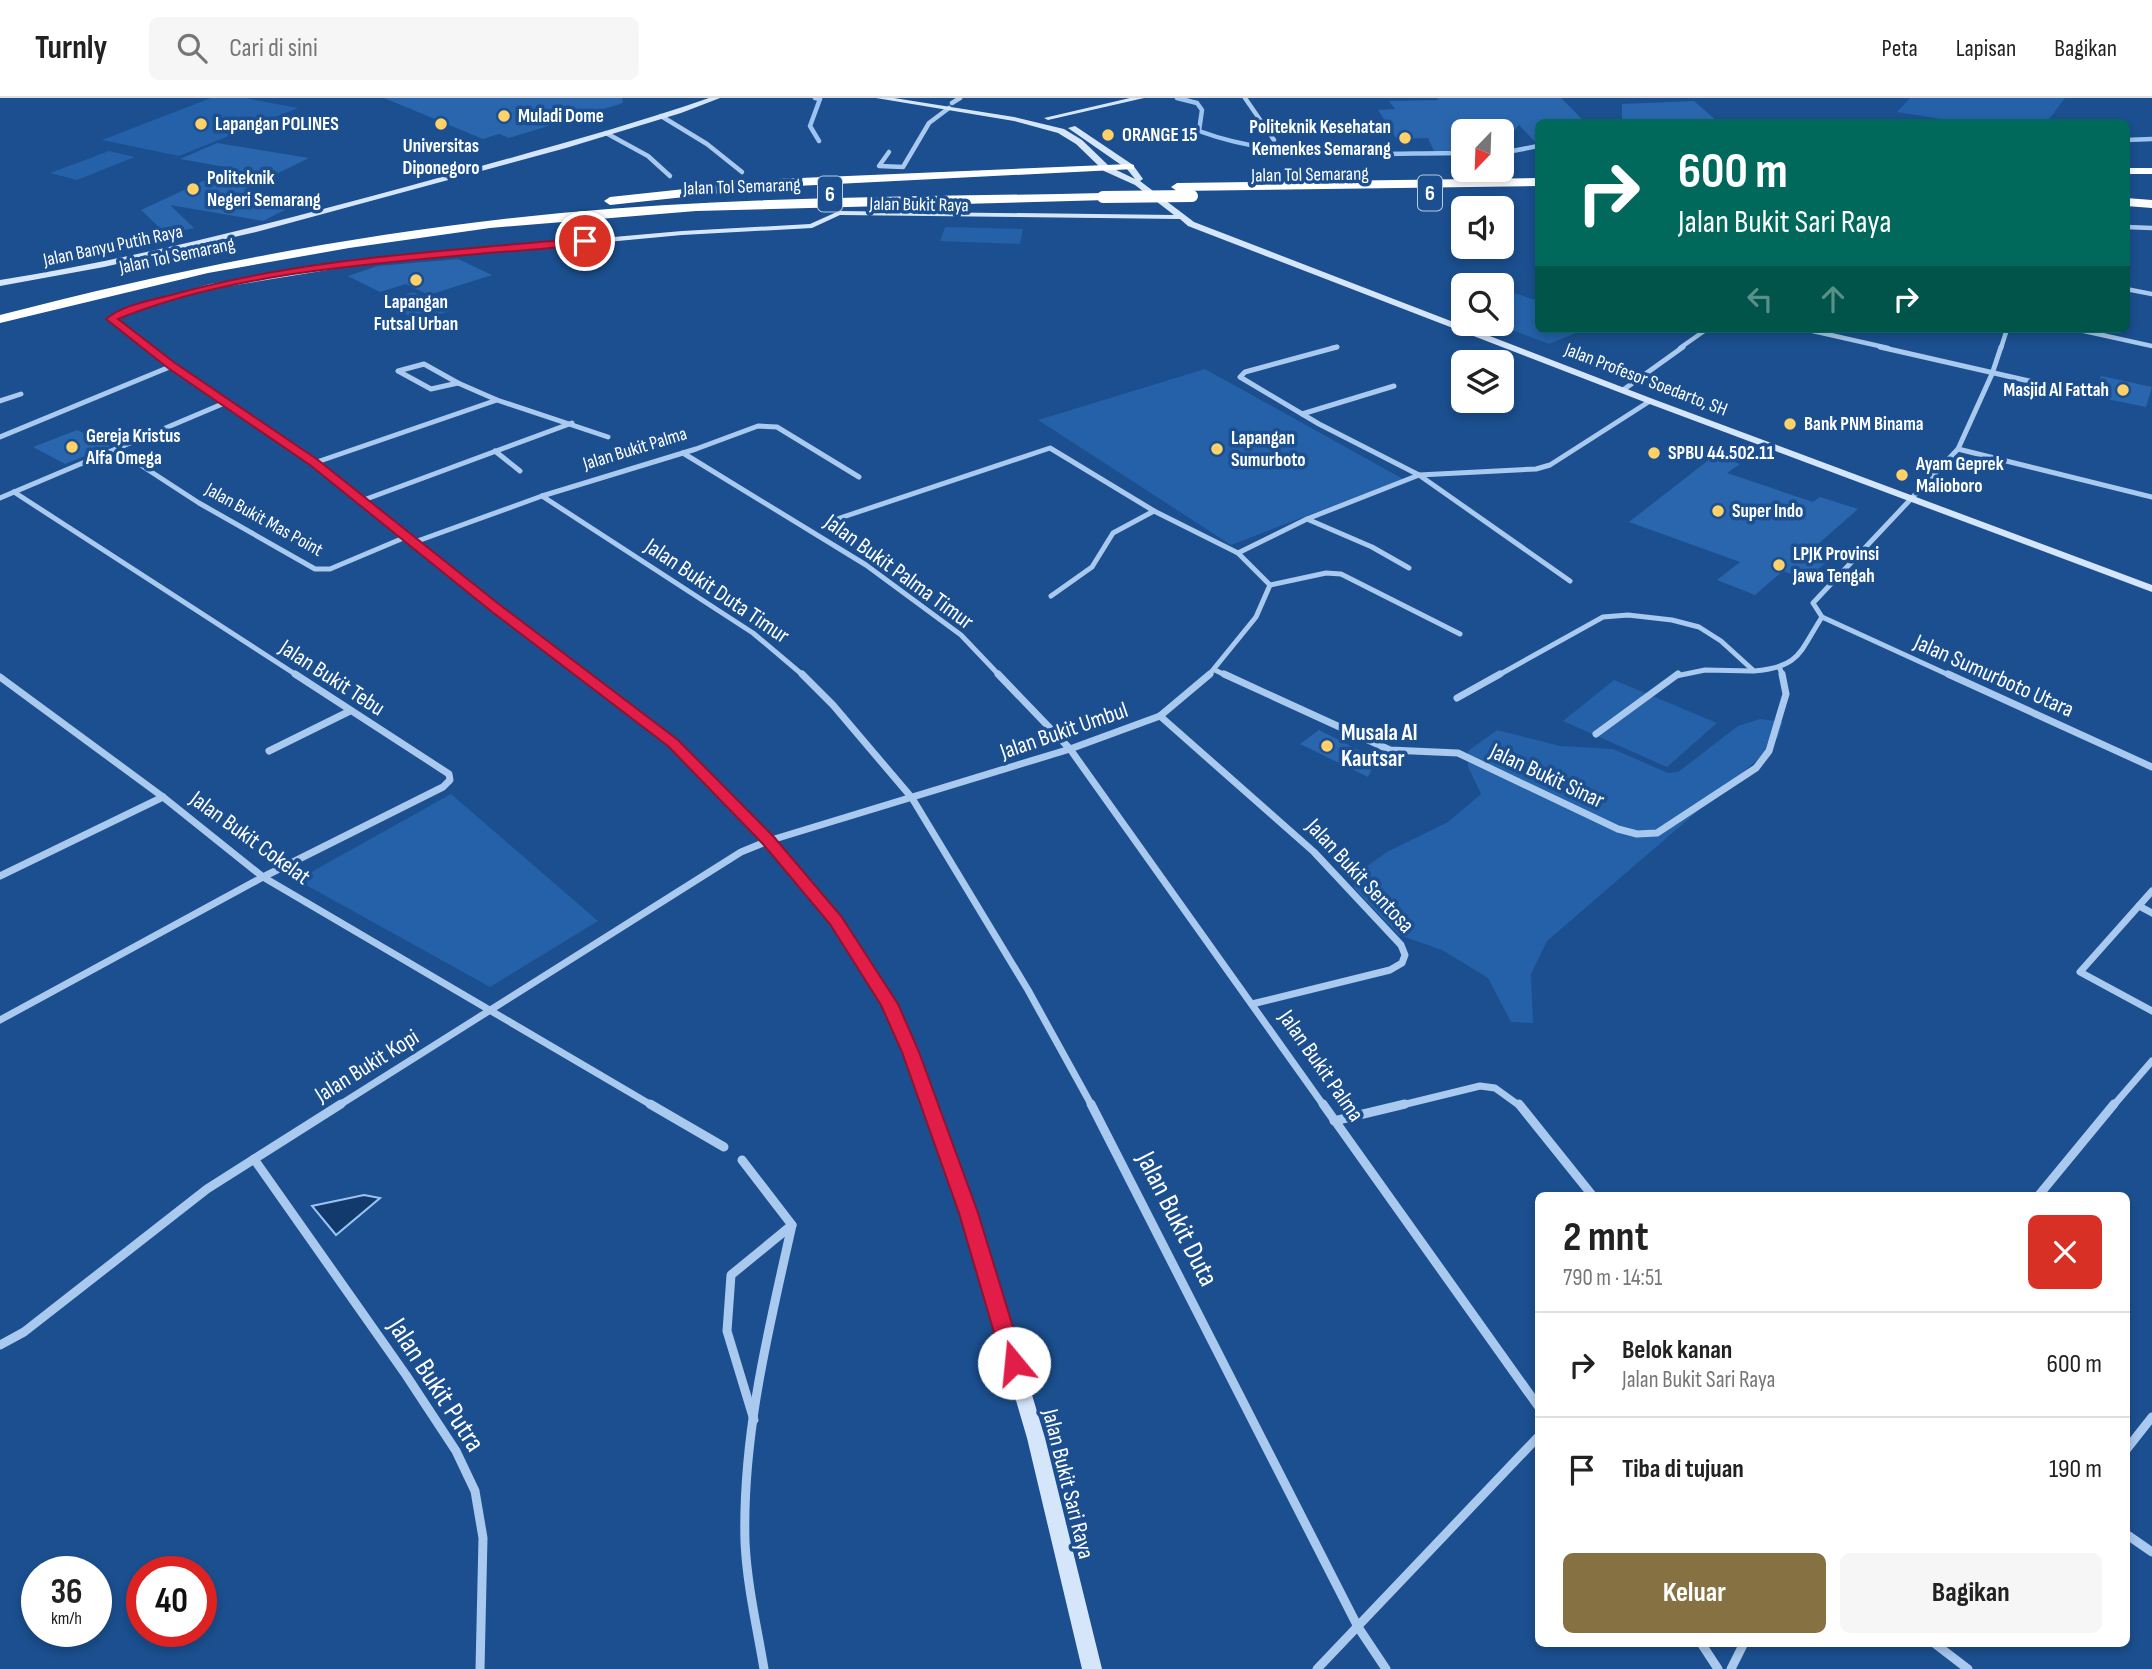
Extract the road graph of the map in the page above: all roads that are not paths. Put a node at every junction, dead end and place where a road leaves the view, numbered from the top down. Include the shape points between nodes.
1 (716, 98) edge
2 (880, 98) edge
3 (916, 98) edge
4 (960, 98) edge
5 (1140, 98) edge
6 (1245, 98) edge
7 (951, 106) junction
8 (661, 116) junction
9 (1048, 118) junction
10 (606, 133) junction
11 (1274, 140) dead end
12 (889, 152) dead end
13 (1130, 167) junction
14 (1107, 169) junction
15 (2130, 171) edge
16 (2152, 171) edge
17 (742, 172) dead end
18 (670, 176) dead end
19 (2130, 181) edge
20 (2152, 181) edge
21 (1535, 182) edge
22 (1138, 183) junction
23 (1101, 193) junction
24 (1535, 193) edge
25 (2130, 202) edge
26 (2152, 204) edge
27 (562, 208) junction
28 (835, 216) junction
29 (1179, 217) junction
30 (1191, 224) junction
31 (2130, 227) edge
32 (2152, 228) edge
33 (0, 283) edge
34 (2130, 290) edge
35 (2152, 294) edge
36 (12, 302) dead end
37 (0, 318) edge
38 (0, 330) edge
39 (1701, 333) edge
40 (1821, 333) edge
41 (2006, 333) edge
42 (2093, 333) edge
43 (2152, 346) edge
44 (1337, 347) dead end
45 (172, 366) junction
46 (1992, 374) junction
47 (458, 383) junction
48 (1394, 386) dead end
49 (2064, 389) dead end
50 (1623, 390) junction
51 (21, 394) dead end
52 (497, 400) junction
53 (0, 401) edge
54 (1650, 401) junction
55 (227, 402) junction
56 (1302, 414) junction
57 (572, 423) junction
58 (0, 437) edge
59 (608, 437) dead end
60 (116, 449) junction
61 (1958, 449) junction
62 (495, 451) junction
63 (683, 453) junction
64 (314, 463) junction
65 (520, 471) dead end
66 (1419, 475) junction
67 (859, 477) dead end
68 (14, 492) junction
69 (542, 496) junction
70 (2152, 497) edge
71 (0, 498) edge
72 (1909, 499) junction
73 (360, 501) junction
74 (1154, 511) junction
75 (837, 519) dead end
76 (1307, 519) junction
77 (409, 540) junction
78 (1238, 553) junction
79 (1409, 568) dead end
80 (1570, 581) dead end
81 (1270, 584) junction
82 (2152, 590) edge
83 (1051, 596) dead end
84 (1822, 617) junction
85 (1460, 634) dead end
86 (1780, 669) junction
87 (1215, 670) junction
88 (1754, 671) junction
89 (0, 677) edge
90 (1457, 698) dead end
91 (350, 712) junction
92 (1160, 716) junction
93 (1596, 734) dead end
94 (1070, 749) junction
95 (269, 751) dead end
96 (2152, 766) edge
97 (163, 797) junction
98 (912, 798) junction
99 (768, 841) junction
100 (0, 876) edge
101 (263, 877) junction
102 (2152, 891) edge
103 (2139, 906) junction
104 (2152, 913) edge
105 (1252, 1004) junction
106 (491, 1010) junction
107 (2152, 1011) edge
108 (0, 1020) edge
109 (2152, 1061) edge
110 (1334, 1121) junction
111 (724, 1147) dead end
112 (254, 1159) junction
113 (742, 1160) dead end
114 (1590, 1192) edge
115 (2041, 1192) edge
116 (793, 1225) junction
117 (0, 1345) edge
118 (1535, 1402) edge
119 (2152, 1417) edge
120 (755, 1424) junction
121 (1535, 1440) edge
122 (2130, 1445) edge
123 (2130, 1537) edge
124 (2152, 1552) edge
125 (1358, 1627) junction
126 (1704, 1647) edge
127 (1742, 1647) edge
128 (1939, 1647) edge
129 (480, 1669) edge
130 (764, 1669) edge
131 (1092, 1669) edge
132 (1317, 1669) edge
133 (1386, 1669) edge
134 (1718, 1669) edge
135 (1731, 1669) edge
136 (1968, 1669) edge

1 - 8 street, Jalan Banyu Putih Raya
2 - 7 street
3 - 7 street
4 - 7 street
5 - 9 street
6 - 11 street
7 - 9 street
7 - 12 street via 929,123 903,167 879,166
7 - 14 street via 1061,131
8 - 10 street, Jalan Banyu Putih Raya
8 - 17 street
9 - 13 street via 1092,139
10 - 18 street via 635,146
10 - 33 street, Jalan Banyu Putih Raya via 257,231
13 - 14 highway
13 - 22 street
14 - 22 street
14 - 27 highway via 777,183
15 - 16 highway
19 - 20 highway
21 - 23 highway, Jalan Tol Semarang / 6 via 1177,187
22 - 29 street, Jalan Profesor Soedarto, SH
23 - 24 highway, Jalan Tol Semarang / 6, bridge
23 - 27 highway, Jalan Tol Semarang / 6 via 707,198
23 - 37 highway, Jalan Tol Semarang / 6 via 685,208 549,219 264,258
25 - 26 highway
27 - 36 highway, Jalan Tol Semarang / 6 via 340,236
28 - 29 street, Jalan Bukit Raya
28 - 30 street, Jalan Bukit Raya
28 - 38 highway via 734,215 593,223 405,245 175,284
28 - 45 street, Jalan Bukit Sari Raya via 812,226 352,263 210,287 112,317 122,330
29 - 30 street, Jalan Profesor Soedarto, SH
30 - 50 street, Jalan Profesor Soedarto, SH
31 - 32 street
34 - 35 street
39 - 50 street
40 - 46 street
41 - 46 street
42 - 43 street
44 - 56 street via 1240,374
45 - 55 street, Jalan Bukit Sari Raya
45 - 58 street
46 - 49 street
46 - 61 street
47 - 47 street via 424,364 398,371 431,389
47 - 52 street
48 - 56 street
50 - 54 street, Jalan Profesor Soedarto, SH
51 - 53 street
52 - 57 street
52 - 64 street
54 - 66 street via 1550,465
54 - 72 street, Jalan Profesor Soedarto, SH
55 - 60 street
55 - 64 street, Jalan Bukit Sari Raya
56 - 66 street
57 - 59 street
57 - 62 street
60 - 68 street
60 - 77 street, Jalan Bukit Mas Point via 315,569 330,569
61 - 70 street
61 - 72 street
62 - 65 street
62 - 73 street
63 - 67 street, Jalan Bukit Palma via 768,425
63 - 69 street, Jalan Bukit Palma
63 - 94 street, Jalan Bukit Palma Timur via 866,565 961,635
64 - 73 street, Jalan Bukit Sari Raya
66 - 76 street
66 - 80 street
68 - 71 street
68 - 91 street, Jalan Bukit Tebu
69 - 77 street, Jalan Bukit Palma
69 - 98 street, Jalan Bukit Duta Timur via 753,633 794,666
72 - 82 street, Jalan Profesor Soedarto, SH
72 - 84 street via 1814,603
73 - 77 street, Jalan Bukit Sari Raya
74 - 75 street via 1050,448
74 - 78 street
74 - 83 street via 1113,533 1092,567
76 - 78 street
76 - 79 street
77 - 99 street, Jalan Bukit Sari Raya via 673,743
78 - 81 street
81 - 85 street via 1341,574
81 - 87 street, Jalan Bukit Umbul via 1256,617
84 - 86 street via 1794,662
84 - 96 street, Jalan Sumurboto Utara
86 - 87 street, Jalan Bukit Sinar via 1786,695 1769,751 1756,768 1657,833 1637,834 1458,753 1390,750 1356,737
86 - 88 street
87 - 92 street, Jalan Bukit Umbul
88 - 90 street via 1707,631 1671,620 1613,615
88 - 93 street via 1678,674
89 - 97 street, Jalan Bukit Cokelat
91 - 95 street
91 - 101 street, Jalan Bukit Tebu via 449,774 450,780
92 - 94 street, Jalan Bukit Umbul
92 - 105 street, Jalan Bukit Sentosa via 1314,852 1401,945 1405,955 1391,970
94 - 98 street, Jalan Bukit Umbul
94 - 105 street, Jalan Bukit Palma
97 - 100 street
97 - 101 street, Jalan Bukit Cokelat
98 - 99 street, Jalan Bukit Umbul
98 - 125 street, Jalan Bukit Duta via 1097,1114
99 - 106 street, Jalan Bukit Kopi via 688,883
99 - 131 street, Jalan Bukit Sari Raya via 864,962 911,1052 969,1213 1032,1424
101 - 106 street, Jalan Bukit Cokelat
101 - 108 street
102 - 103 street
103 - 104 street
103 - 107 street via 2080,972
105 - 110 street, Jalan Bukit Palma
106 - 111 street, Jalan Bukit Cokelat
106 - 112 street, Jalan Bukit Kopi
109 - 115 street
110 - 114 street via 1480,1086 1495,1088 1519,1104
110 - 118 street, Jalan Bukit Palma
112 - 117 street, Jalan Bukit Kopi via 171,1215 23,1332
112 - 129 street, Jalan Bukit Putra via 413,1386 456,1451 475,1491 484,1538
113 - 116 street
116 - 120 street via 767,1342
116 - 120 street via 731,1275 727,1331
119 - 122 street
120 - 130 street via 745,1528
121 - 125 street
123 - 124 street
125 - 132 street
125 - 133 street, Jalan Bukit Duta
126 - 134 street
127 - 135 street
128 - 136 street

